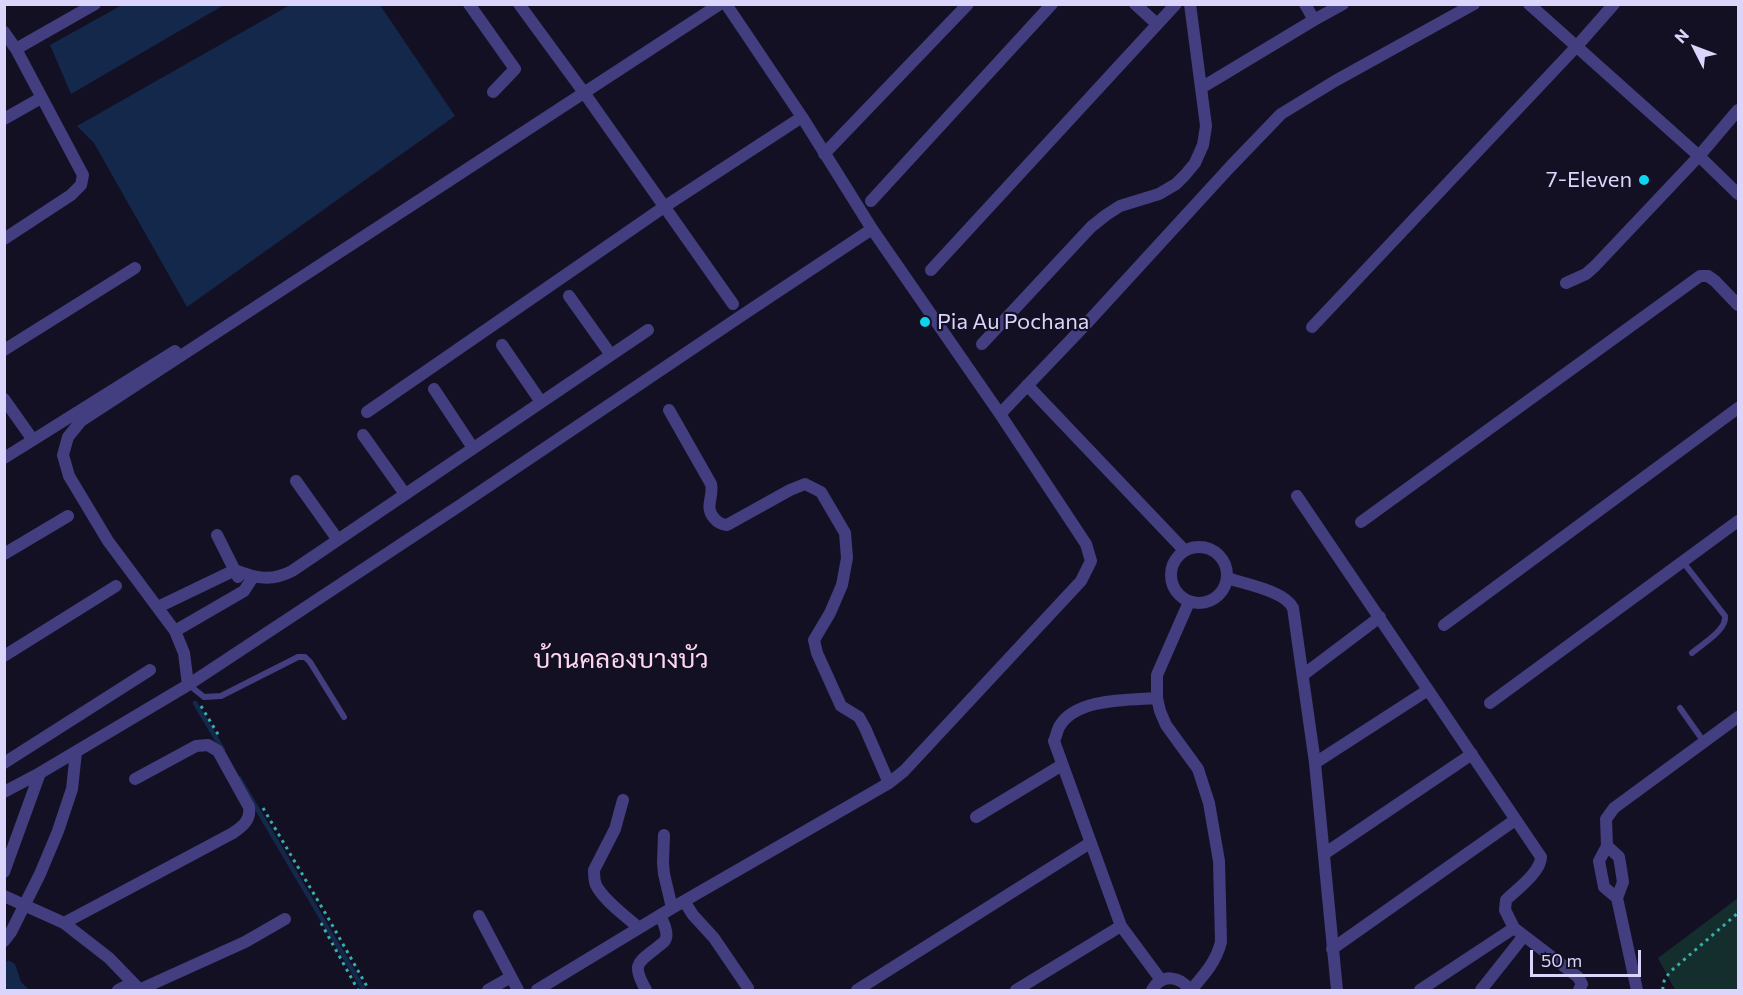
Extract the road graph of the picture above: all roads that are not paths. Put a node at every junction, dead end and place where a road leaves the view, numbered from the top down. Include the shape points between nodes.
1 (95, 4) edge
2 (469, 4) edge
3 (519, 4) edge
4 (720, 4) edge
5 (726, 4) edge
6 (968, 4) edge
7 (1052, 4) edge
8 (1135, 4) edge
9 (1176, 4) edge
10 (1190, 4) edge
11 (1305, 4) edge
12 (1343, 4) edge
13 (1474, 4) edge
14 (1529, 4) edge
15 (1614, 4) edge
16 (1314, 20) junction
17 (1157, 24) junction
18 (4, 32) edge
19 (1577, 46) junction
20 (16, 49) junction
21 (1201, 88) junction
22 (493, 92) dead end
23 (585, 94) junction
24 (41, 98) junction
25 (1738, 110) edge
26 (802, 117) junction
27 (4, 119) edge
28 (824, 154) junction
29 (1699, 156) junction
30 (1738, 194) edge
31 (871, 201) dead end
32 (664, 207) junction
33 (872, 229) junction
34 (4, 239) edge
35 (135, 268) dead end
36 (931, 270) dead end
37 (1566, 283) dead end
38 (569, 296) dead end
39 (733, 304) dead end
40 (1738, 305) edge
41 (1312, 327) dead end
42 (648, 330) dead end
43 (982, 344) dead end
44 (502, 345) dead end
45 (178, 349) dead end
46 (4, 350) edge
47 (611, 355) junction
48 (1027, 385) junction
49 (434, 389) dead end
50 (4, 399) edge
51 (541, 402) junction
52 (1738, 408) edge
53 (669, 410) dead end
54 (367, 412) dead end
55 (1000, 414) junction
56 (363, 435) dead end
57 (33, 440) junction
58 (473, 448) junction
59 (4, 458) edge
60 (297, 481) dead end
61 (405, 494) junction
62 (1297, 496) dead end
63 (68, 516) dead end
64 (1738, 521) edge
65 (1361, 522) dead end
66 (217, 535) dead end
67 (338, 540) junction
68 (1184, 550) junction
69 (4, 554) edge
70 (1683, 562) junction
71 (235, 570) junction
72 (254, 577) junction
73 (1227, 578) junction
74 (116, 586) dead end
75 (244, 591) junction
76 (1189, 602) junction
77 (158, 607) junction
78 (1380, 617) junction
79 (1444, 625) dead end
80 (175, 631) junction
81 (1692, 653) dead end
82 (4, 656) edge
83 (150, 670) dead end
84 (1303, 675) junction
85 (188, 685) junction
86 (1428, 690) junction
87 (1157, 698) junction
88 (1490, 703) dead end
89 (1680, 708) dead end
90 (344, 717) dead end
91 (1738, 717) edge
92 (1704, 742) junction
93 (76, 752) junction
94 (1472, 754) junction
95 (7, 757) edge
96 (1315, 763) junction
97 (1062, 765) junction
98 (40, 773) junction
99 (135, 779) dead end
100 (889, 783) junction
101 (4, 792) edge
102 (623, 800) dead end
103 (976, 817) dead end
104 (1515, 820) junction
105 (664, 835) dead end
106 (1090, 843) junction
107 (1607, 846) junction
108 (1324, 854) junction
109 (4, 872) edge
110 (4, 896) edge
111 (1617, 898) junction
112 (684, 901) junction
113 (24, 904) junction
114 (672, 908) junction
115 (479, 915) dead end
116 (660, 915) junction
117 (285, 919) dead end
118 (64, 923) junction
119 (1121, 926) junction
120 (639, 928) junction
121 (1518, 932) junction
122 (4, 941) edge
123 (1332, 949) junction
124 (511, 977) junction
125 (1161, 980) junction
126 (137, 988) edge
127 (748, 988) dead end
128 (118, 990) edge
129 (488, 990) edge
130 (518, 990) edge
131 (537, 990) edge
132 (646, 990) edge
133 (856, 990) edge
134 (1016, 990) edge
135 (1152, 990) edge
136 (1190, 990) edge
137 (1337, 990) edge
138 (1420, 990) edge
139 (1480, 990) edge
140 (1579, 990) edge
141 (1637, 990) edge

1 - 20 street
2 - 22 street via 515,69
3 - 23 street
4 - 23 street
5 - 26 street
6 - 28 street
7 - 31 street
8 - 17 street
9 - 17 street
10 - 21 street
11 - 16 street
12 - 16 street
13 - 48 street via 1281,114
14 - 19 street
15 - 19 street
16 - 21 street
17 - 36 street
18 - 20 street
19 - 29 street
19 - 41 street
20 - 24 street
21 - 43 street via 1206,126 1203,145 1185,175 1159,194 1120,206 1091,227
23 - 32 street
23 - 77 street via 81,422 68,436 63,455 69,476 108,541
24 - 27 street
24 - 34 street via 83,175 81,185
25 - 29 street
26 - 28 street
26 - 32 street
28 - 33 street
29 - 30 street
29 - 37 street via 1595,267
32 - 39 street
32 - 54 street
33 - 55 street
33 - 85 street
35 - 46 street
38 - 47 street
40 - 65 street via 1715,281 1700,276
42 - 47 street
44 - 51 street
45 - 57 street
47 - 51 street
48 - 55 street
48 - 68 street
49 - 58 street
50 - 57 street
51 - 58 street
52 - 79 street
53 - 100 street via 711,484 709,512 717,522 727,525 805,484 821,492 845,533 847,558 842,585 814,640 841,705 859,717
55 - 100 street via 1086,544 1091,561 1081,581
56 - 61 street
57 - 59 street
58 - 61 street
60 - 67 street
61 - 67 street
62 - 78 street
63 - 69 street
64 - 70 street
66 - 71 street
67 - 72 street via 284,575
68 - 73 street via 1202,546 1218,553 1224,560
68 - 76 street via 1170,573 1174,590
70 - 81 lane via 1726,621
70 - 88 street
71 - 72 street
71 - 75 street
71 - 77 street
72 - 75 street
73 - 76 street via 1214,599
73 - 84 street via 1290,601
74 - 82 street
75 - 80 street
76 - 87 street via 1157,675
77 - 80 street
78 - 84 street
78 - 86 street
80 - 85 street via 184,653
83 - 95 street
84 - 96 street
85 - 90 lane via 204,697 220,696 305,657
85 - 93 street
86 - 94 street
86 - 96 street
87 - 97 street via 1103,702 1078,709 1059,726 1054,741
87 - 136 street via 1166,725 1198,770 1209,803 1219,861 1219,952
89 - 92 lane
91 - 92 street
92 - 107 street via 1614,808 1606,819
93 - 98 street
93 - 113 street via 72,789 58,831
94 - 104 street
94 - 108 street
96 - 108 street
97 - 103 street
97 - 106 street
98 - 101 street
98 - 109 street
99 - 118 street via 196,747 208,745 218,752 250,815 233,834
100 - 112 street
102 - 120 street via 594,878 603,894
104 - 121 street via 1541,857 1537,870 1506,900 1505,909
104 - 123 street
105 - 114 street via 664,874
106 - 119 street
106 - 133 street
107 - 111 street via 1619,857 1622,869 1623,882
107 - 111 street via 1599,861 1604,887
108 - 123 street
110 - 113 street
111 - 141 street
112 - 114 street
112 - 127 street
113 - 118 street
113 - 122 street
114 - 116 street
115 - 124 street
116 - 120 street
116 - 132 street via 667,937 638,965 639,979
117 - 126 street via 245,942
118 - 126 street via 109,958
119 - 125 street
119 - 134 street
120 - 131 street
121 - 138 street
121 - 139 street
121 - 140 street via 1578,977 1582,984
123 - 137 street
124 - 129 street
124 - 130 street
125 - 135 street
125 - 136 street via 1178,979
126 - 128 street

